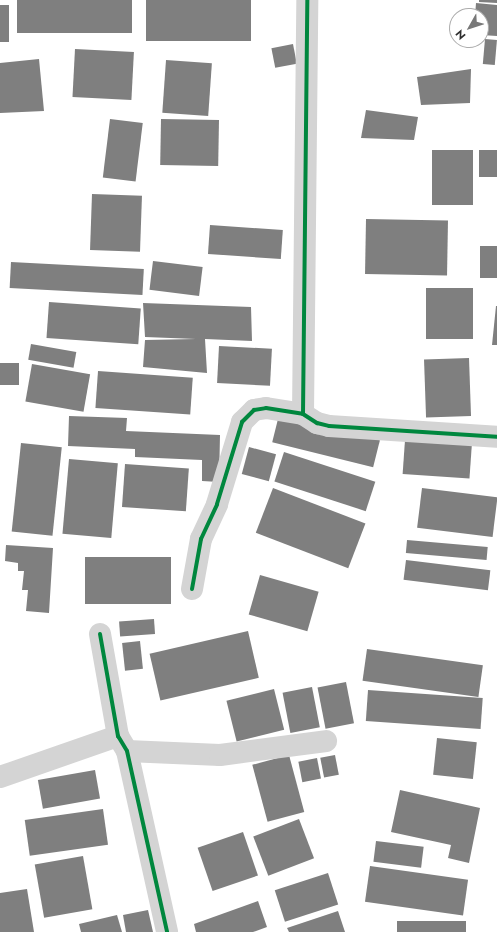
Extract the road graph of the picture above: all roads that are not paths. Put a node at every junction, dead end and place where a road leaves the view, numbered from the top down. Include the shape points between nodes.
1 (307, 0) edge
2 (303, 414) junction
3 (497, 437) edge
4 (192, 589) dead end
5 (100, 634) dead end
6 (326, 741) dead end
7 (123, 744) junction
8 (0, 777) edge
9 (167, 932) edge

1 - 2 street
2 - 3 street via 317,423 329,426
2 - 4 street via 266,408 254,410 242,422 217,504 201,539
5 - 7 street
6 - 7 street via 220,755
7 - 8 street
7 - 9 street

